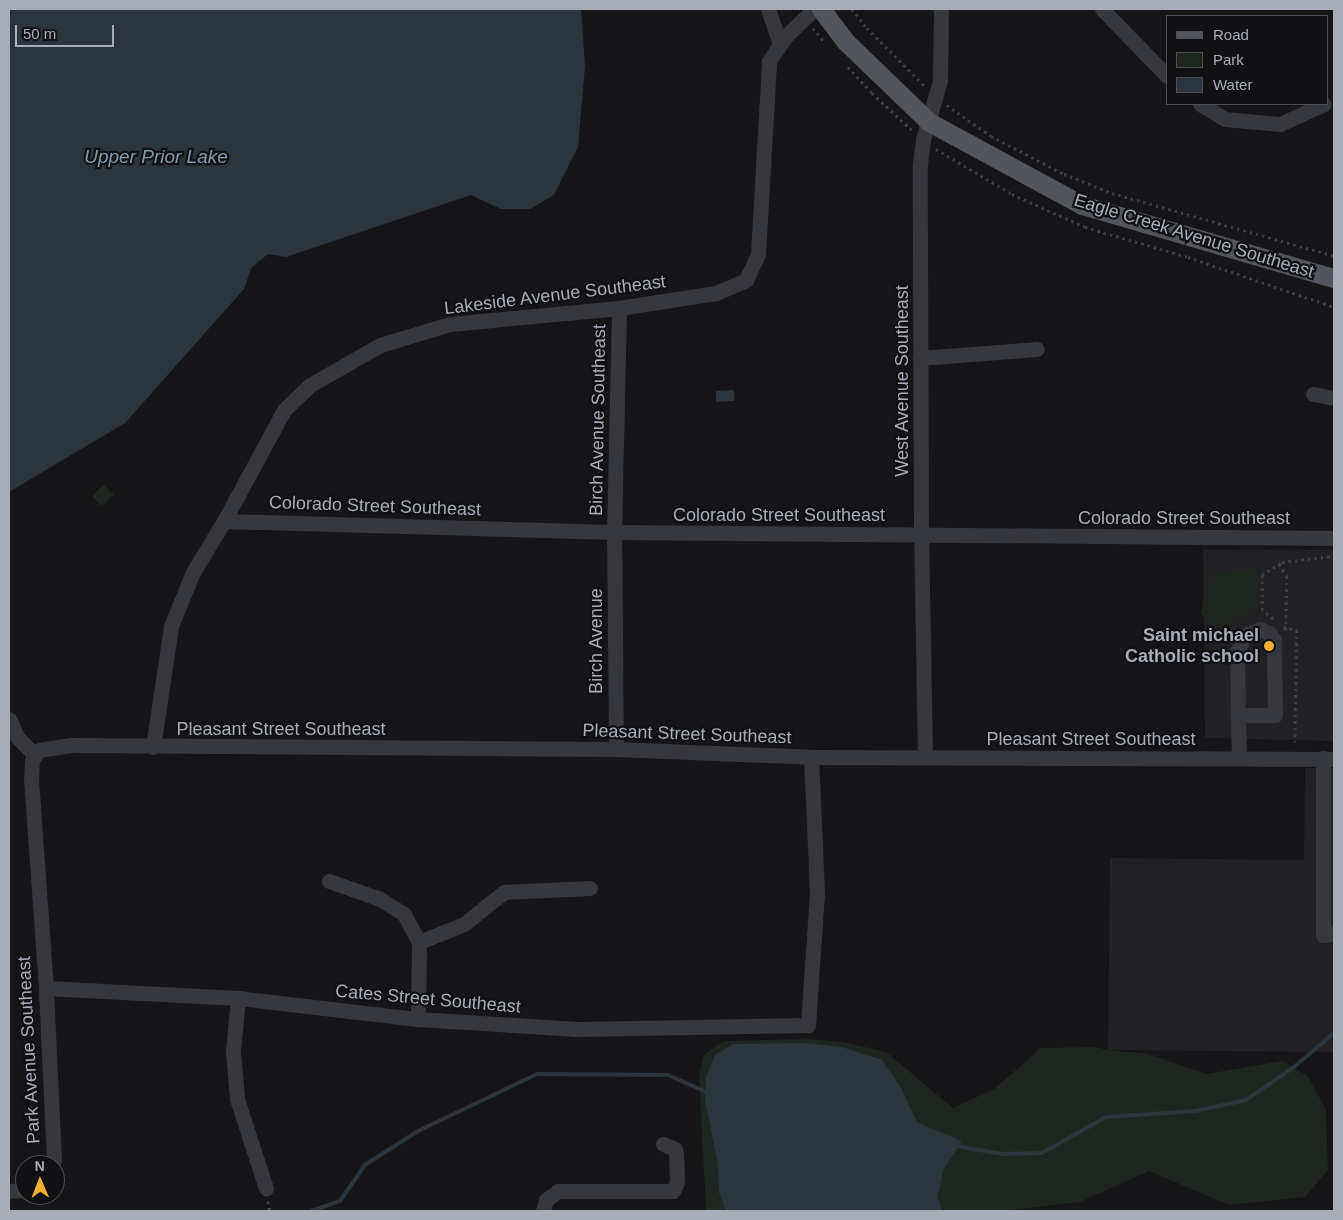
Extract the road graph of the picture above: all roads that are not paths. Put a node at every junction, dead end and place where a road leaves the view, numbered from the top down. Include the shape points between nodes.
1 (768, 9) edge
2 (814, 9) edge
3 (821, 9) edge
4 (941, 9) edge
5 (1102, 9) edge
6 (780, 43) junction
7 (1166, 75) edge
8 (1202, 105) edge
9 (1321, 105) edge
10 (929, 122) junction
11 (1334, 278) edge
12 (619, 308) junction
13 (1037, 349) dead end
14 (920, 358) junction
15 (1313, 394) dead end
16 (1334, 398) edge
17 (224, 521) junction
18 (614, 532) junction
19 (921, 535) junction
20 (1334, 538) edge
21 (1238, 715) junction
22 (9, 719) edge
23 (153, 747) junction
24 (616, 749) junction
25 (37, 752) junction
26 (811, 757) junction
27 (925, 757) junction
28 (1238, 758) junction
29 (1328, 758) edge
30 (329, 882) dead end
31 (590, 888) dead end
32 (1334, 934) edge
33 (419, 942) junction
34 (46, 988) junction
35 (238, 998) junction
36 (418, 1019) junction
37 (664, 1144) dead end
38 (54, 1155) edge
39 (266, 1188) dead end
40 (543, 1211) edge

1 - 6 street
2 - 6 street, Lakeside Avenue Southeast
3 - 10 main road, Eagle Creek Avenue Southeast via 846,42
4 - 10 street, West Avenue Southeast via 940,81
5 - 7 street
6 - 12 street, Lakeside Avenue Southeast via 769,61 758,254 746,280 716,293
8 - 9 street via 1225,119 1280,124
10 - 11 main road, Eagle Creek Avenue Southeast via 1082,205
10 - 14 street, West Avenue Southeast via 920,164
12 - 17 street, Lakeside Avenue Southeast via 450,324 380,345 310,385 284,410
12 - 18 street, Birch Avenue Southeast
13 - 14 street
14 - 19 street, West Avenue Southeast
15 - 16 street
17 - 18 street, Colorado Street Southeast
17 - 23 street, Lakeside Avenue Southeast via 193,572 171,626
18 - 19 street, Colorado Street Southeast
18 - 24 street, Birch Avenue
19 - 20 street, Colorado Street Southeast
19 - 27 street, West Avenue Southeast
21 - 21 street via 1239,643 1245,635 1260,629 1274,640 1275,716
21 - 28 street
22 - 25 street via 18,738
23 - 24 street, Pleasant Street Southeast
23 - 25 street, Pleasant Street Southeast via 71,745
24 - 26 street, Pleasant Street Southeast
25 - 34 street, Park Avenue Southeast via 32,760 31,778
26 - 27 street, Pleasant Street Southeast
26 - 36 street, Cates Street Southeast via 817,893 808,1025 577,1029
27 - 28 street, Pleasant Street Southeast
28 - 29 street, Pleasant Street Southeast
29 - 32 street via 1324,935
30 - 33 street via 380,899 404,914
31 - 33 street via 504,892 464,924
33 - 36 street
34 - 35 street, Cates Street Southeast
34 - 38 street, Park Avenue Southeast
35 - 36 street, Cates Street Southeast
35 - 39 street via 233,1051 238,1098
37 - 40 street via 673,1147 676,1154 678,1182 673,1191 558,1192 546,1200

